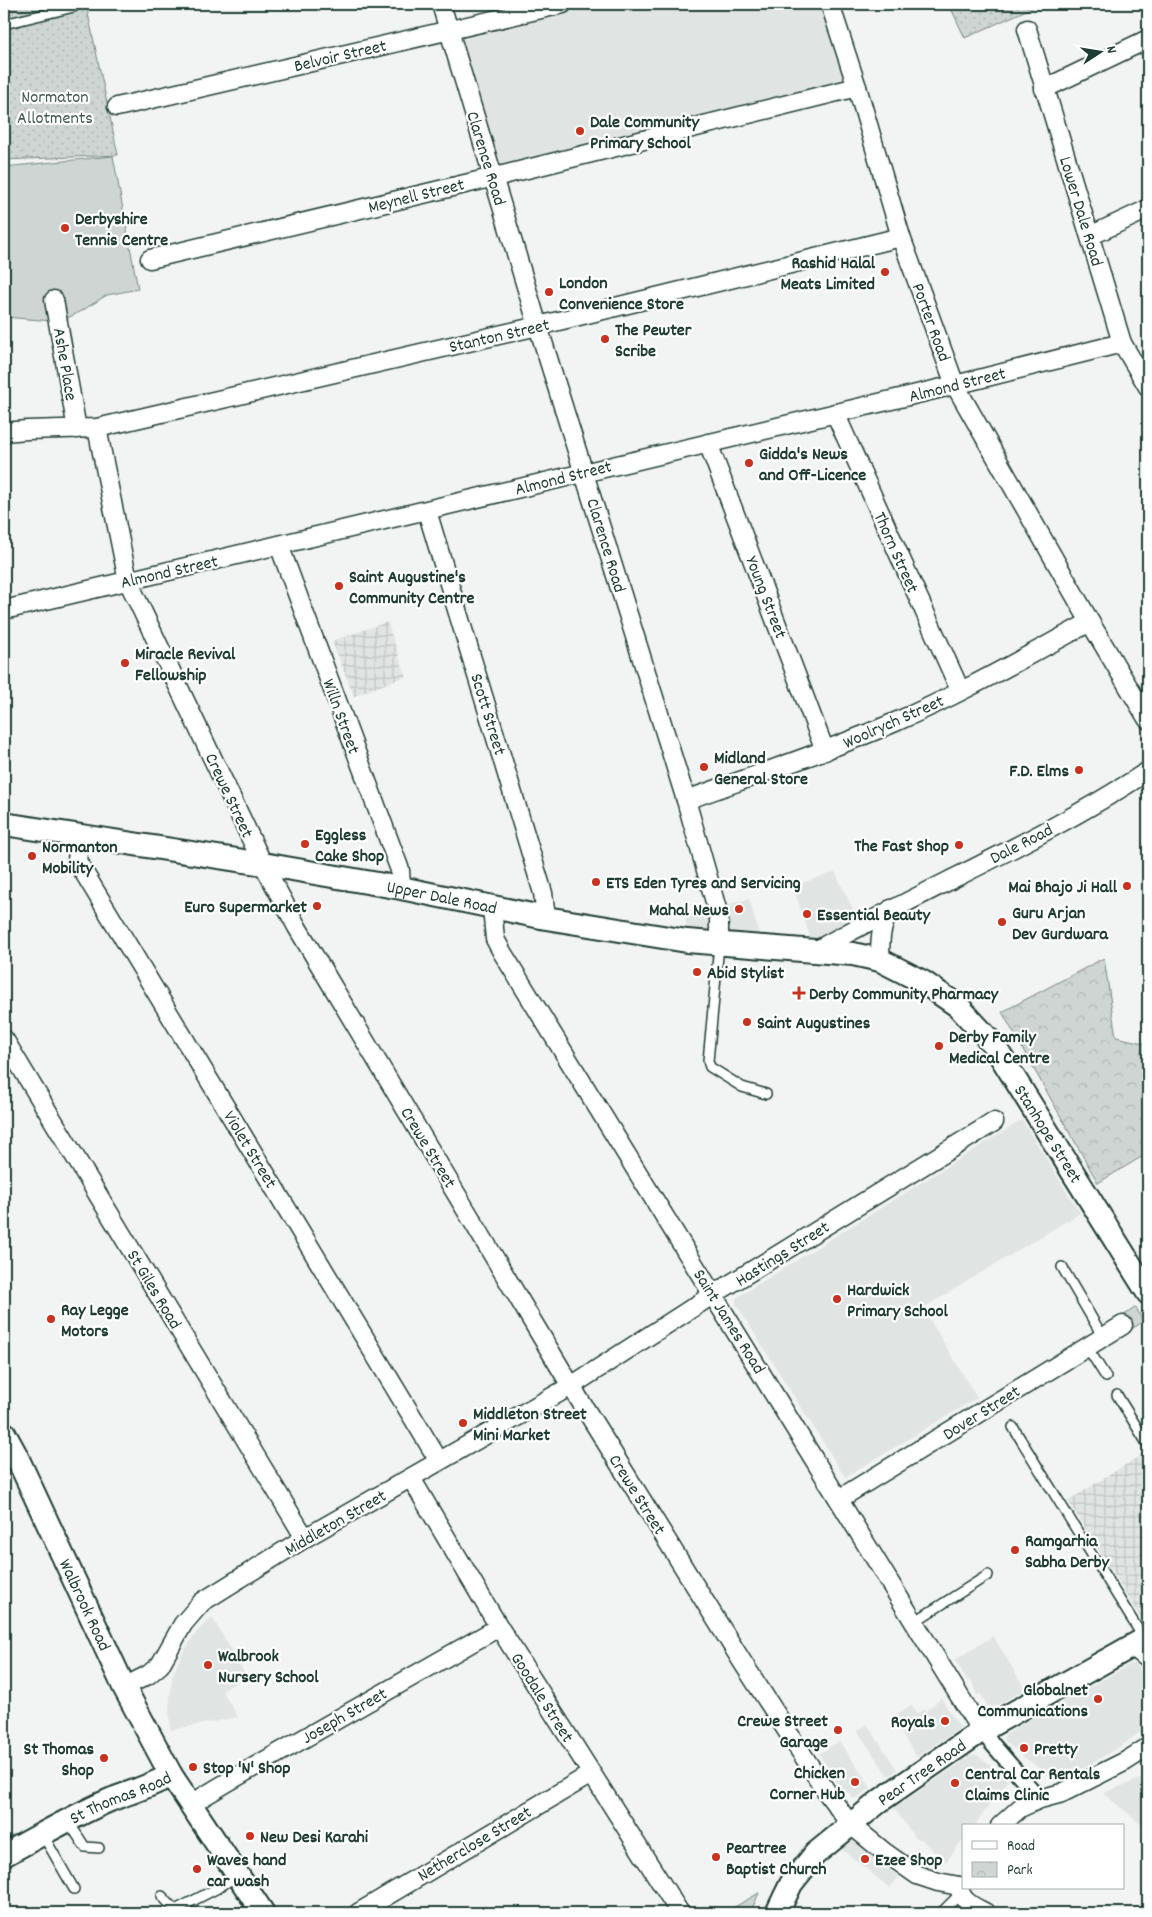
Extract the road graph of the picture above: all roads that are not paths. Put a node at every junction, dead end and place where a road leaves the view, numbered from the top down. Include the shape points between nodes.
1 (440, 4) edge
2 (563, 4) edge
3 (830, 4) edge
4 (74, 8) dead end
5 (4, 24) edge
6 (448, 29) junction
7 (1028, 30) dead end
8 (1148, 39) edge
9 (857, 87) junction
10 (1044, 89) junction
11 (117, 107) dead end
12 (493, 177) junction
13 (1148, 208) edge
14 (1090, 236) junction
15 (901, 237) junction
16 (150, 260) dead end
17 (54, 300) dead end
18 (538, 326) junction
19 (1122, 344) junction
20 (1147, 383) edge
21 (955, 385) junction
22 (834, 413) junction
23 (97, 428) junction
24 (77, 429) junction
25 (4, 432) edge
26 (708, 443) junction
27 (584, 472) junction
28 (427, 511) junction
29 (279, 545) junction
30 (128, 581) junction
31 (4, 610) edge
32 (1090, 622) junction
33 (960, 690) junction
34 (1148, 720) edge
35 (825, 751) junction
36 (1148, 771) edge
37 (686, 800) junction
38 (4, 824) edge
39 (80, 834) junction
40 (262, 864) junction
41 (401, 888) junction
42 (492, 907) junction
43 (891, 909) junction
44 (546, 918) junction
45 (719, 944) junction
46 (817, 950) junction
47 (880, 960) junction
48 (4, 1039) edge
49 (766, 1094) dead end
50 (994, 1122) dead end
51 (1062, 1267) dead end
52 (1148, 1293) edge
53 (714, 1294) junction
54 (1123, 1325) dead end
55 (1103, 1337) junction
56 (1087, 1347) junction
57 (1106, 1377) dead end
58 (571, 1386) junction
59 (1117, 1395) dead end
60 (1013, 1427) dead end
61 (4, 1433) edge
62 (1148, 1445) edge
63 (439, 1461) junction
64 (411, 1478) junction
65 (839, 1499) junction
66 (305, 1538) junction
67 (988, 1575) dead end
68 (914, 1622) junction
69 (499, 1628) junction
70 (1143, 1645) edge
71 (124, 1687) junction
72 (981, 1731) junction
73 (1148, 1747) edge
74 (591, 1774) junction
75 (171, 1775) junction
76 (1040, 1800) junction
77 (190, 1804) junction
78 (68, 1820) junction
79 (850, 1824) junction
80 (1002, 1824) edge
81 (42, 1834) junction
82 (99, 1848) dead end
83 (4, 1855) edge
84 (238, 1876) junction
85 (961, 1885) edge
86 (74, 1889) dead end
87 (963, 1890) edge
88 (162, 1896) dead end
89 (262, 1913) edge
90 (358, 1913) edge
91 (680, 1913) edge
92 (777, 1913) edge
93 (941, 1913) edge
94 (986, 1913) edge

1 - 6 street, Clarence Road
2 - 6 street, Belvoir Street
3 - 9 street, Porter Road
4 - 5 lane
6 - 11 street, Belvoir Street
6 - 12 street, Clarence Road
7 - 10 street, Lower Dale Road
8 - 10 street
9 - 12 street, Meynell Street
9 - 15 street, Porter Road
10 - 14 street, Lower Dale Road
12 - 16 street, Meynell Street
12 - 18 street, Clarence Road
13 - 14 street
14 - 19 street, Lower Dale Road
15 - 18 street, Stanton Street
15 - 21 street, Porter Road
17 - 24 street, Ashe Place
18 - 23 street, Stanton Street
18 - 27 street, Clarence Road
19 - 20 street, Lower Dale Road
19 - 21 street, Almond Street
21 - 22 street, Almond Street
21 - 32 street, Porter Road
22 - 26 street, Almond Street
22 - 33 street, Thorn Street
23 - 24 street, Stanton Street
23 - 30 street, Crewe Street
24 - 25 street, Stanton Street
26 - 27 street, Almond Street
26 - 35 street, Young Street
27 - 28 street, Almond Street
27 - 37 street, Clarence Road
28 - 29 street, Almond Street
28 - 44 street, Scott Street via 543,893
29 - 30 street, Almond Street
29 - 41 street, Willn Street via 400,870
30 - 31 street, Almond Street
30 - 40 street, Crewe Street
32 - 33 street, Woolrych Street
32 - 34 street, Porter Road
33 - 35 street, Woolrych Street via 894,723
35 - 37 street, Woolrych Street
36 - 43 street, Dale Road via 1039,835
37 - 45 street, Clarence Road via 719,916
38 - 39 street, Upper Dale Road
39 - 40 street, Upper Dale Road
39 - 63 street, Violet Street via 77,861
40 - 41 street, Upper Dale Road
40 - 58 street, Crewe Street
41 - 42 street, Upper Dale Road
42 - 44 street, Upper Dale Road
42 - 53 street, Saint James Road via 494,939
43 - 46 street, Dale Road
43 - 47 street via 884,919
44 - 45 street, Upper Dale Road
45 - 46 street, Upper Dale Road
45 - 49 lane via 708,1061 710,1067 742,1087
46 - 47 street, Upper Dale Road
47 - 52 street, Stanhope Street via 923,982 958,1006 993,1044
48 - 66 street, St Giles Road
50 - 53 street, Hastings Street
51 - 55 lane
53 - 58 street, Hastings Street
53 - 65 street, Saint James Road
54 - 55 street, Dover Street
55 - 56 street, Dover Street
56 - 57 lane
56 - 65 street, Dover Street
58 - 63 street, Middleton Street
58 - 79 street, Crewe Street via 743,1663
59 - 62 lane
60 - 70 lane
61 - 71 street, Walbrook Road
63 - 64 street, Middleton Street
64 - 66 street, Middleton Street
64 - 69 street, Goodale Street
65 - 68 street, Saint James Road
66 - 71 street, Middleton Street via 202,1602 183,1624 160,1665
67 - 68 lane
68 - 72 street, Saint James Road
69 - 74 street, Goodale Street
69 - 77 street, Joseph Street
70 - 72 street, Pear Tree Road
71 - 75 street, Walbrook Road
72 - 76 street
72 - 79 street, Pear Tree Road
73 - 76 street via 1062,1793
74 - 90 street, Netherclose Street
74 - 91 street, Goodale Street
75 - 77 street, St Thomas Road
75 - 78 street, St Thomas Road
76 - 80 street via 1020,1808
77 - 84 street, St Thomas Road
78 - 81 street, St Thomas Road
78 - 82 lane via 85,1847
79 - 85 street, Crewe Street via 917,1875
79 - 92 street, Pear Tree Road via 815,1854 791,1884
81 - 83 street, St Thomas Road
81 - 86 lane
84 - 88 lane via 175,1910
84 - 89 street, St Thomas Road
85 - 93 lane
87 - 94 street via 967,1902

